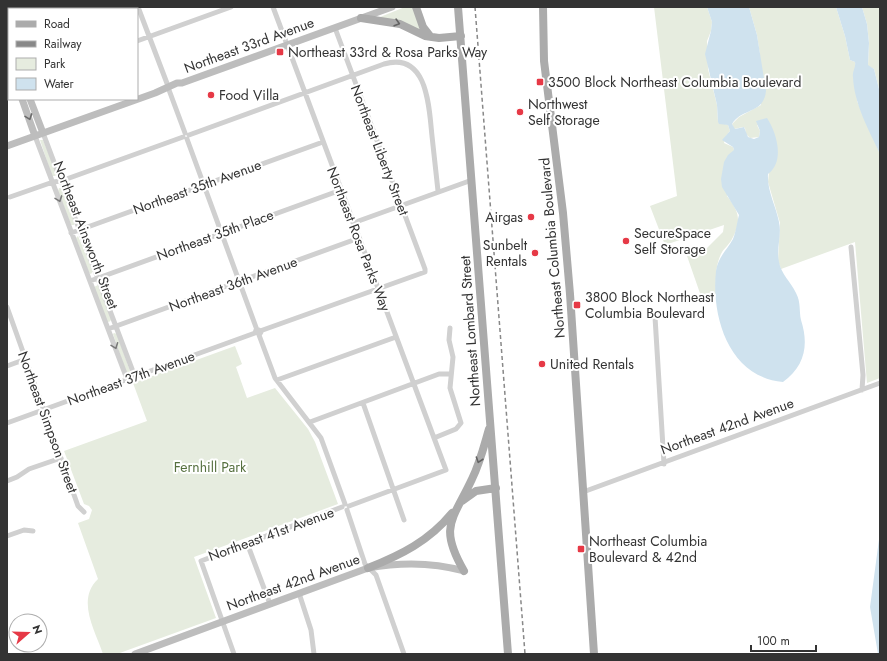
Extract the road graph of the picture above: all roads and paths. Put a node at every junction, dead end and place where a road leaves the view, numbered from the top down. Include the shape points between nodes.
1 (138, 7) edge
2 (231, 7) edge
3 (273, 7) edge
4 (392, 7) edge
5 (416, 7) edge
6 (458, 7) edge
7 (538, 7) edge
8 (543, 9) edge
9 (361, 18) junction
10 (334, 28) junction
11 (149, 36) junction
12 (430, 36) junction
13 (461, 36) junction
14 (138, 41) edge
15 (286, 45) junction
16 (353, 76) junction
17 (168, 88) junction
18 (304, 93) junction
19 (138, 99) edge
20 (22, 100) edge
21 (30, 100) edge
22 (135, 100) edge
23 (43, 133) junction
24 (35, 136) junction
25 (186, 136) junction
26 (323, 142) junction
27 (7, 146) edge
28 (472, 180) junction
29 (61, 181) junction
30 (53, 182) junction
31 (204, 185) junction
32 (341, 190) junction
33 (438, 191) junction
34 (10, 197) dead end
35 (401, 205) junction
36 (353, 223) junction
37 (79, 230) junction
38 (71, 233) junction
39 (221, 233) junction
40 (359, 238) junction
41 (851, 248) dead end
42 (425, 272) joint
43 (98, 278) junction
44 (90, 281) junction
45 (239, 282) junction
46 (378, 288) junction
47 (7, 309) edge
48 (655, 317) dead end
49 (116, 326) junction
50 (450, 328) dead end
51 (108, 329) junction
52 (258, 332) junction
53 (396, 336) junction
54 (26, 359) junction
55 (7, 366) edge
56 (451, 374) junction
57 (135, 377) junction
58 (127, 379) junction
59 (277, 380) junction
60 (414, 383) junction
61 (880, 383) edge
62 (862, 390) junction
63 (362, 402) junction
64 (44, 410) junction
65 (310, 422) junction
66 (490, 422) junction
67 (7, 423) edge
68 (434, 438) junction
69 (61, 458) junction
70 (664, 464) junction
71 (446, 470) joint
72 (7, 481) edge
73 (496, 488) junction
74 (393, 490) junction
75 (583, 492) junction
76 (346, 507) junction
77 (456, 508) junction
78 (84, 512) dead end
79 (404, 520) dead end
80 (33, 531) dead end
81 (7, 536) edge
82 (247, 543) junction
83 (368, 568) junction
84 (464, 571) joint
85 (299, 593) junction
86 (270, 604) junction
87 (223, 622) junction
88 (135, 654) edge
89 (234, 654) edge
90 (314, 654) edge
91 (404, 654) edge
92 (508, 654) edge
93 (594, 654) edge

1 - 11 street
2 - 11 street
3 - 15 street, Northeast Rosa Parks Way
4 - 9 street, Northeast 33rd Avenue
5 - 12 main road via 423,27
6 - 13 main road, Northeast Lombard Street
7 - 8 street
8 - 75 main road, Northeast Columbia Boulevard via 544,61 568,260
9 - 10 street, Northeast 33rd Avenue
9 -> 12 main road via 393,22
10 - 15 street, Northeast 33rd Avenue
10 - 16 street, Northeast Liberty Street
11 - 14 street
11 - 17 street
12 - 13 main road
13 - 28 main road, Northeast Lombard Street
15 - 17 street, Northeast 33rd Avenue
15 - 18 street, Northeast Rosa Parks Way
16 - 18 street
16 - 33 street via 394,62 408,65 419,76 425,85 428,100
16 - 35 street, Northeast Liberty Street
17 - 19 street, Northeast 33rd Avenue
17 - 25 street
18 - 25 street
18 - 26 street, Northeast Rosa Parks Way
20 -> 24 street, Northeast Ainsworth Street
21 - 23 street, Northeast Ainsworth Street
22 - 23 street, Northeast 33rd Avenue
23 - 24 street, Northeast 33rd Avenue
23 - 29 street, Northeast Ainsworth Street
24 - 27 street, Northeast 33rd Avenue
24 - 30 street, Northeast Ainsworth Street
25 - 29 street
25 - 31 street
26 - 31 street, Northeast 35th Avenue
26 - 32 street, Northeast Rosa Parks Way
28 - 33 street
28 - 66 main road, Northeast Lombard Street
29 - 30 street
29 - 37 street, Northeast Ainsworth Street
30 - 34 street
30 -> 38 street, Northeast Ainsworth Street
31 - 37 street, Northeast 35th Avenue
31 - 39 street
32 - 36 street, Northeast Rosa Parks Way
32 - 39 street, Northeast 35th Place
33 - 35 street
35 - 36 street
35 - 42 street, Northeast Liberty Street
36 - 40 street, Northeast Rosa Parks Way
37 - 38 street, Northeast 35th Avenue
37 - 43 street, Northeast Ainsworth Street
38 - 44 street, Northeast Ainsworth Street
39 - 43 street, Northeast 35th Place
39 - 45 street
40 - 45 street, Northeast 36th Avenue
40 - 46 street, Northeast Rosa Parks Way
41 - 62 street
42 - 46 street, Northeast 37th Avenue
43 - 44 street, Northeast 35th Place
43 - 49 street, Northeast Ainsworth Street
44 - 51 street, Northeast Ainsworth Street
45 - 49 street, Northeast 36th Avenue
45 - 52 street
46 - 52 street, Northeast 37th Avenue
46 - 53 street, Northeast Rosa Parks Way
47 - 54 street, Northeast Simpson Street
48 - 70 street
49 - 51 street, Northeast 36th Avenue
49 - 57 street, Northeast Ainsworth Street
50 - 56 street via 449,340 453,356
51 -> 58 street, Northeast Ainsworth Street
52 - 57 street, Northeast 37th Avenue
52 - 59 street
53 - 59 street
53 - 60 street, Northeast Rosa Parks Way
54 - 55 street
54 - 64 street, Northeast Simpson Street
56 - 60 street via 443,373
56 - 68 street via 451,392 461,423 456,429
57 - 58 street, Northeast 37th Avenue
58 - 64 street, Northeast 37th Avenue
59 - 65 street
60 - 63 street
60 - 68 street, Northeast Rosa Parks Way
61 - 62 street, Northeast 42nd Avenue
62 - 70 street, Northeast 42nd Avenue
63 - 65 street
63 - 74 street
64 - 67 street, Northeast 37th Avenue
64 - 69 street, Northeast Simpson Street
65 - 76 street via 323,443
66 - 73 main road, Northeast Lombard Street
66 -> 77 main road via 473,478
68 - 71 street, Northeast Rosa Parks Way
69 - 72 street via 29,469
69 - 78 street, Northeast Simpson Street via 78,506
70 - 75 street, Northeast 42nd Avenue
71 - 74 street, Northeast 41st Avenue
73 - 77 main road via 473,492
73 - 92 main road, Northeast Lombard Street
74 - 76 street, Northeast 41st Avenue
74 - 79 street
75 - 93 main road, Northeast Columbia Boulevard
76 - 82 street, Northeast 41st Avenue
76 - 83 street
77 - 83 main road via 441,526 422,542 400,555
77 - 84 main road via 451,520 450,537 452,548
80 - 81 street via 24,530
82 - 86 street
82 - 87 street, Northeast 41st Avenue via 201,561
83 - 84 street, Northeast 42nd Avenue via 414,564 436,565
83 - 85 street, Northeast 42nd Avenue
83 - 91 street via 376,575
85 - 86 street, Northeast 42nd Avenue
85 - 90 street via 311,630
86 - 87 street, Northeast 42nd Avenue
87 - 88 street, Northeast 42nd Avenue
87 - 89 street

